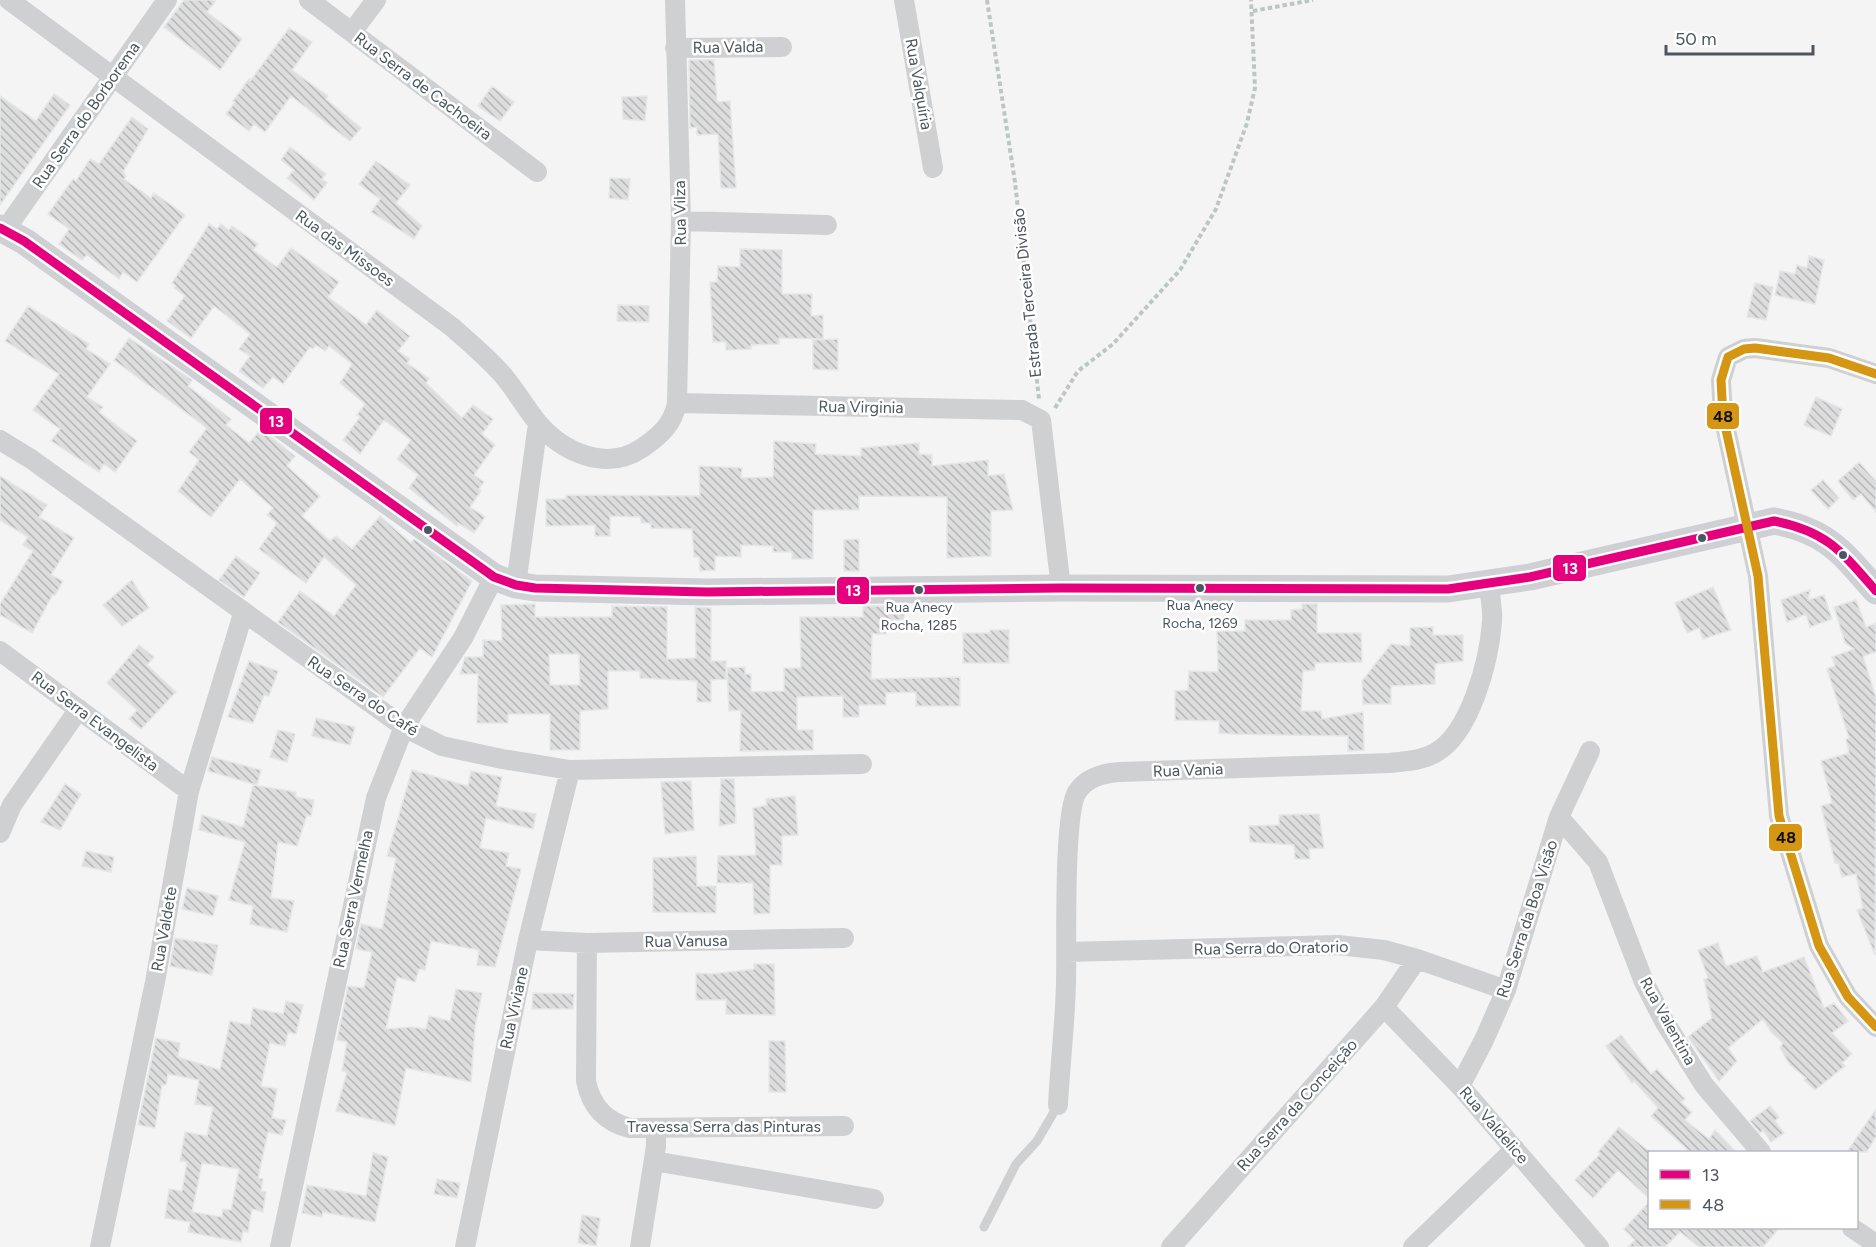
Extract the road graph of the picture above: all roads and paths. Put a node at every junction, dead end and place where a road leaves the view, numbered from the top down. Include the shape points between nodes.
1 (9, 0) edge
2 (167, 0) edge
3 (309, 0) edge
4 (376, 0) edge
5 (675, 0) edge
6 (904, 0) edge
7 (987, 0) edge
8 (1251, 0) edge
9 (1312, 0) edge
10 (1253, 10) junction
11 (352, 32) junction
12 (782, 47) dead end
13 (675, 48) junction
14 (114, 77) junction
15 (933, 168) dead end
16 (537, 172) dead end
17 (681, 221) junction
18 (827, 225) dead end
19 (3, 229) edge
20 (1876, 374) edge
21 (677, 403) junction
22 (1041, 420) junction
23 (538, 423) junction
24 (670, 425) joint
25 (0, 440) edge
26 (1746, 526) junction
27 (505, 581) junction
28 (1489, 585) junction
29 (1061, 588) junction
30 (1876, 591) edge
31 (243, 614) junction
32 (0, 651) edge
33 (80, 709) junction
34 (404, 727) junction
35 (1590, 751) dead end
36 (862, 764) dead end
37 (570, 770) junction
38 (189, 792) junction
39 (1558, 817) junction
40 (0, 833) edge
41 (844, 938) dead end
42 (528, 940) junction
43 (587, 943) junction
44 (1066, 952) junction
45 (1417, 959) junction
46 (1506, 990) junction
47 (1384, 1006) junction
48 (1876, 1027) edge
49 (1460, 1086) junction
50 (1058, 1105) joint
51 (844, 1126) dead end
52 (656, 1128) junction
53 (1515, 1149) junction
54 (1760, 1151) edge
55 (654, 1161) junction
56 (874, 1200) dead end
57 (984, 1227) dead end
58 (1855, 1229) edge
59 (1876, 1244) edge
60 (100, 1247) edge
61 (280, 1247) edge
62 (465, 1247) edge
63 (640, 1247) edge
64 (1171, 1247) edge
65 (1413, 1247) edge
66 (1599, 1247) edge

1 - 14 street, Rua das Missoes
2 - 14 street, Rua Serra do Borborema
3 - 11 street, Rua Serra de Cachoeira
4 - 11 street
5 - 13 street, Rua Vilza
6 - 15 street, Rua Valquíria
7 - 22 path, Estrada Terceira Divisão via 1015,182
8 - 10 path
9 - 10 path
10 - 22 path via 1255,88 1247,123 1216,209 1180,270 1113,344 1078,371 1056,407
11 - 16 street, Rua Serra de Cachoeira
12 - 13 street, Rua Valda
13 - 17 street, Rua Vilza
14 - 19 street, Rua Serra do Borborema
14 - 23 street, Rua das Missoes via 452,327 504,375
17 - 18 street
17 - 21 street, Rua Vilza
19 - 27 street
20 - 26 street via 1829,358 1792,351 1744,349 1728,357 1720,380 1723,416
21 - 22 street, Rua Virginia via 1022,410
21 - 24 street, Rua Vilza
22 - 29 street
23 - 24 street, Rua das Missoes via 569,448 610,461 642,448
23 - 27 street, Rua Serra Vermelha
25 - 31 street, Rua Serra do Café
26 - 28 street
26 - 30 street via 1774,520 1822,536
26 - 48 street via 1758,576 1779,816 1819,946 1848,997
27 - 29 street via 535,588 707,592
27 - 34 street, Rua Serra Vermelha
28 - 29 street via 1448,589
28 - 44 street, Rua Vania via 1492,620 1483,671 1460,726 1436,753 1390,763 1120,772 1085,782 1075,794 1069,840
31 - 34 street, Rua Serra do Café
31 - 38 street, Rua Valdete
32 - 33 street, Rua Serra Evangelista
33 - 38 street, Rua Serra Evangelista
33 - 40 street via 12,805
34 - 37 street, Rua Serra do Café via 442,746
34 - 61 street, Rua Serra Vermelha via 375,798 364,843
35 - 39 street, Rua Serra da Boa Visão
36 - 37 street, Rua Serra do Café
37 - 42 street, Rua Viviane
38 - 60 street, Rua Valdete via 155,982
39 - 46 street, Rua Serra da Boa Visão
39 - 54 street, Rua Valentina via 1598,862 1644,982 1664,1021 1704,1085
41 - 43 street, Rua Vanusa
42 - 43 street, Rua Vanusa
42 - 62 street, Rua Viviane
43 - 52 street, Travessa Serra das Pinturas via 586,1081 590,1097 608,1119 619,1125
44 - 45 street, Rua Serra do Oratorio via 1338,945 1384,950
44 - 50 street, Rua Vania
45 - 46 street, Rua Serra do Oratorio
45 - 47 street, Rua Serra da Conceição
46 - 49 street, Rua Serra da Boa Visão
47 - 49 street, Rua Valdelice
47 - 64 street, Rua Serra da Conceição
49 - 53 street, Rua Valdelice
50 - 57 lane via 1037,1141 1016,1164
51 - 52 street, Travessa Serra das Pinturas
52 - 55 street
53 - 65 street
53 - 66 street, Rua Valdelice
55 - 56 street
55 - 63 street
58 - 59 street

